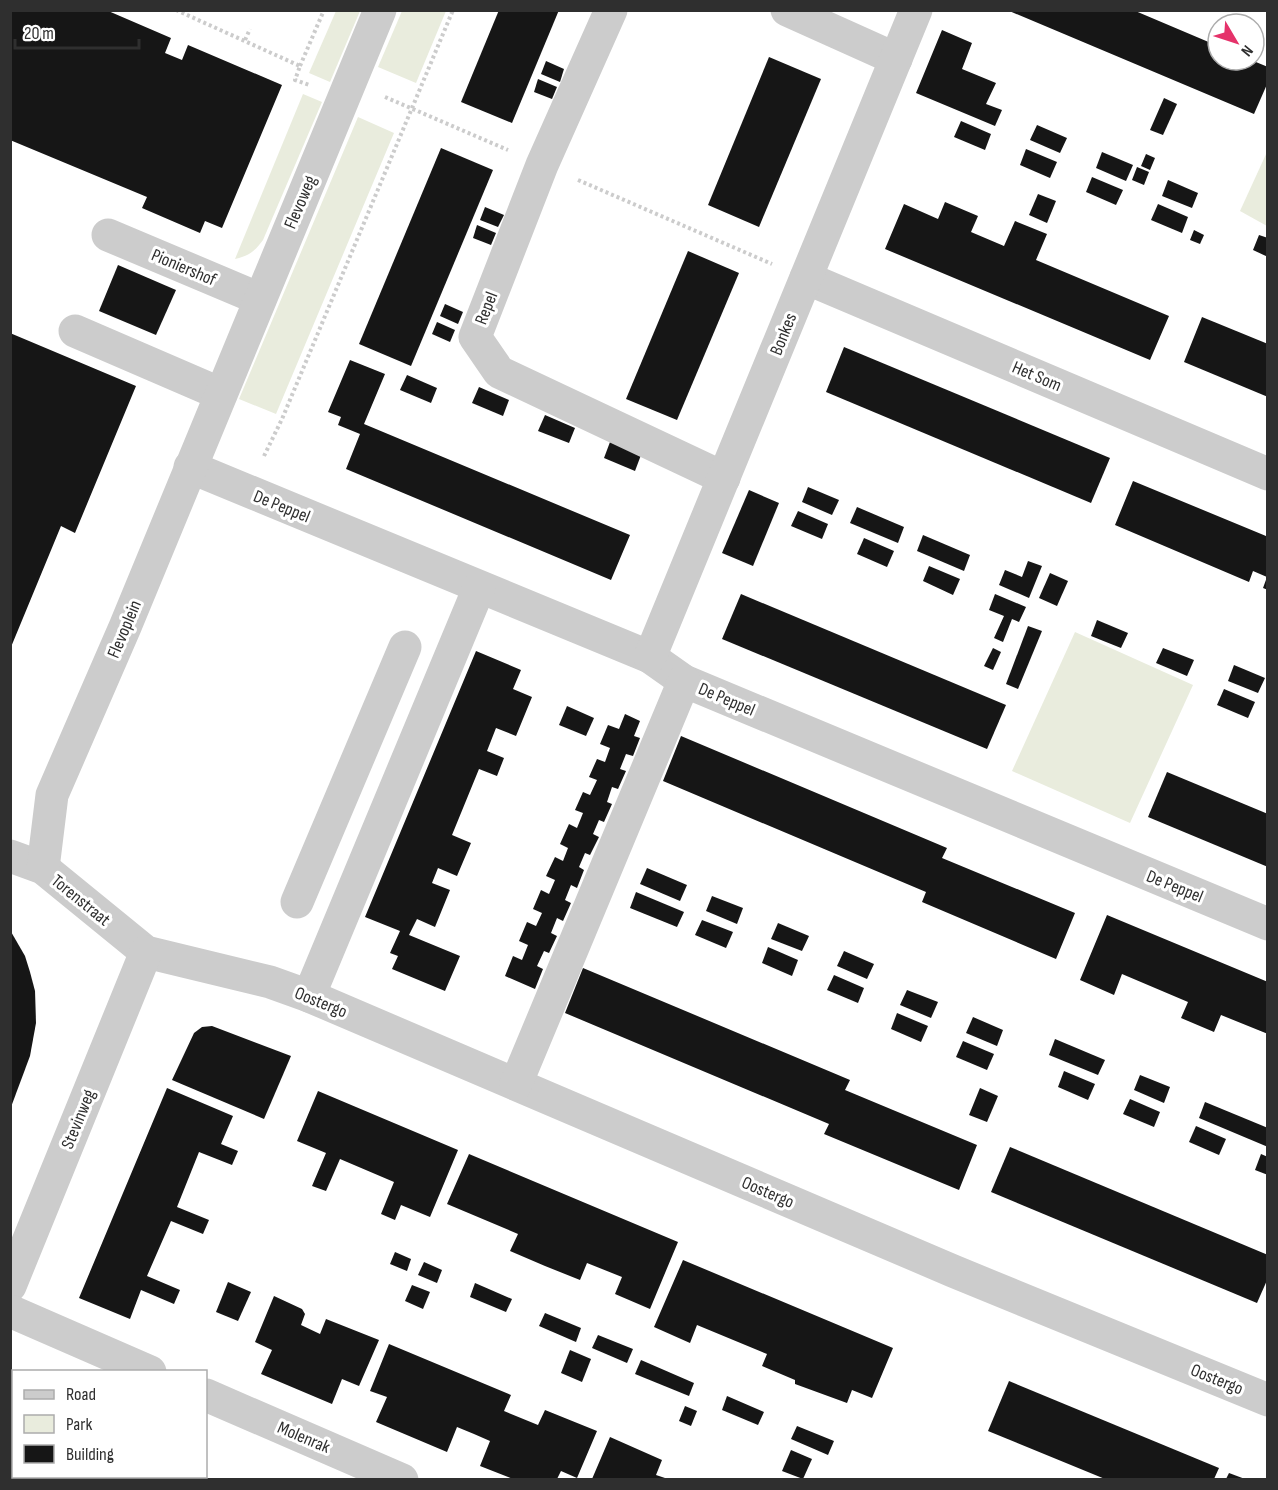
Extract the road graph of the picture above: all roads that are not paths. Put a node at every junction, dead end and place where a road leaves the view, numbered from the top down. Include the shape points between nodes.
1 (380, 10) edge
2 (611, 10) edge
3 (787, 10) edge
4 (916, 10) edge
5 (896, 59) junction
6 (108, 235) dead end
7 (806, 278) junction
8 (260, 299) junction
9 (75, 330) dead end
10 (221, 394) junction
11 (190, 467) junction
12 (1268, 474) edge
13 (724, 478) junction
14 (479, 588) junction
15 (405, 646) dead end
16 (650, 657) junction
17 (684, 681) junction
18 (10, 856) edge
19 (43, 868) junction
20 (297, 902) dead end
21 (1268, 924) edge
22 (146, 952) junction
23 (309, 996) junction
24 (516, 1084) junction
25 (10, 1286) edge
26 (10, 1311) edge
27 (148, 1370) edge
28 (207, 1395) edge
29 (1268, 1400) edge
30 (402, 1479) edge

1 - 8 street, Flevoweg
2 - 13 street, Repel via 542,165 475,337 499,372
3 - 5 street
4 - 5 street, Bonkes
5 - 7 street, Bonkes
6 - 8 street, Pioniershof
7 - 12 street, Het Som
7 - 13 street, Bonkes
8 - 10 street, Flevoweg
9 - 10 street
10 - 11 street, Flevoplein
11 - 14 street, De Peppel
11 - 19 street, Flevoplein via 52,795
13 - 16 street, Bonkes
14 - 16 street, De Peppel
14 - 23 street
15 - 20 street
16 - 17 street, De Peppel
17 - 21 street, De Peppel
17 - 24 street
18 - 19 street, Torenstraat
19 - 22 street, Torenstraat
22 - 23 street, Oostergo via 270,982
22 - 25 street, Stevinweg
23 - 24 street, Oostergo
24 - 29 street, Oostergo via 953,1271
26 - 27 street
28 - 30 street, Molenrak

